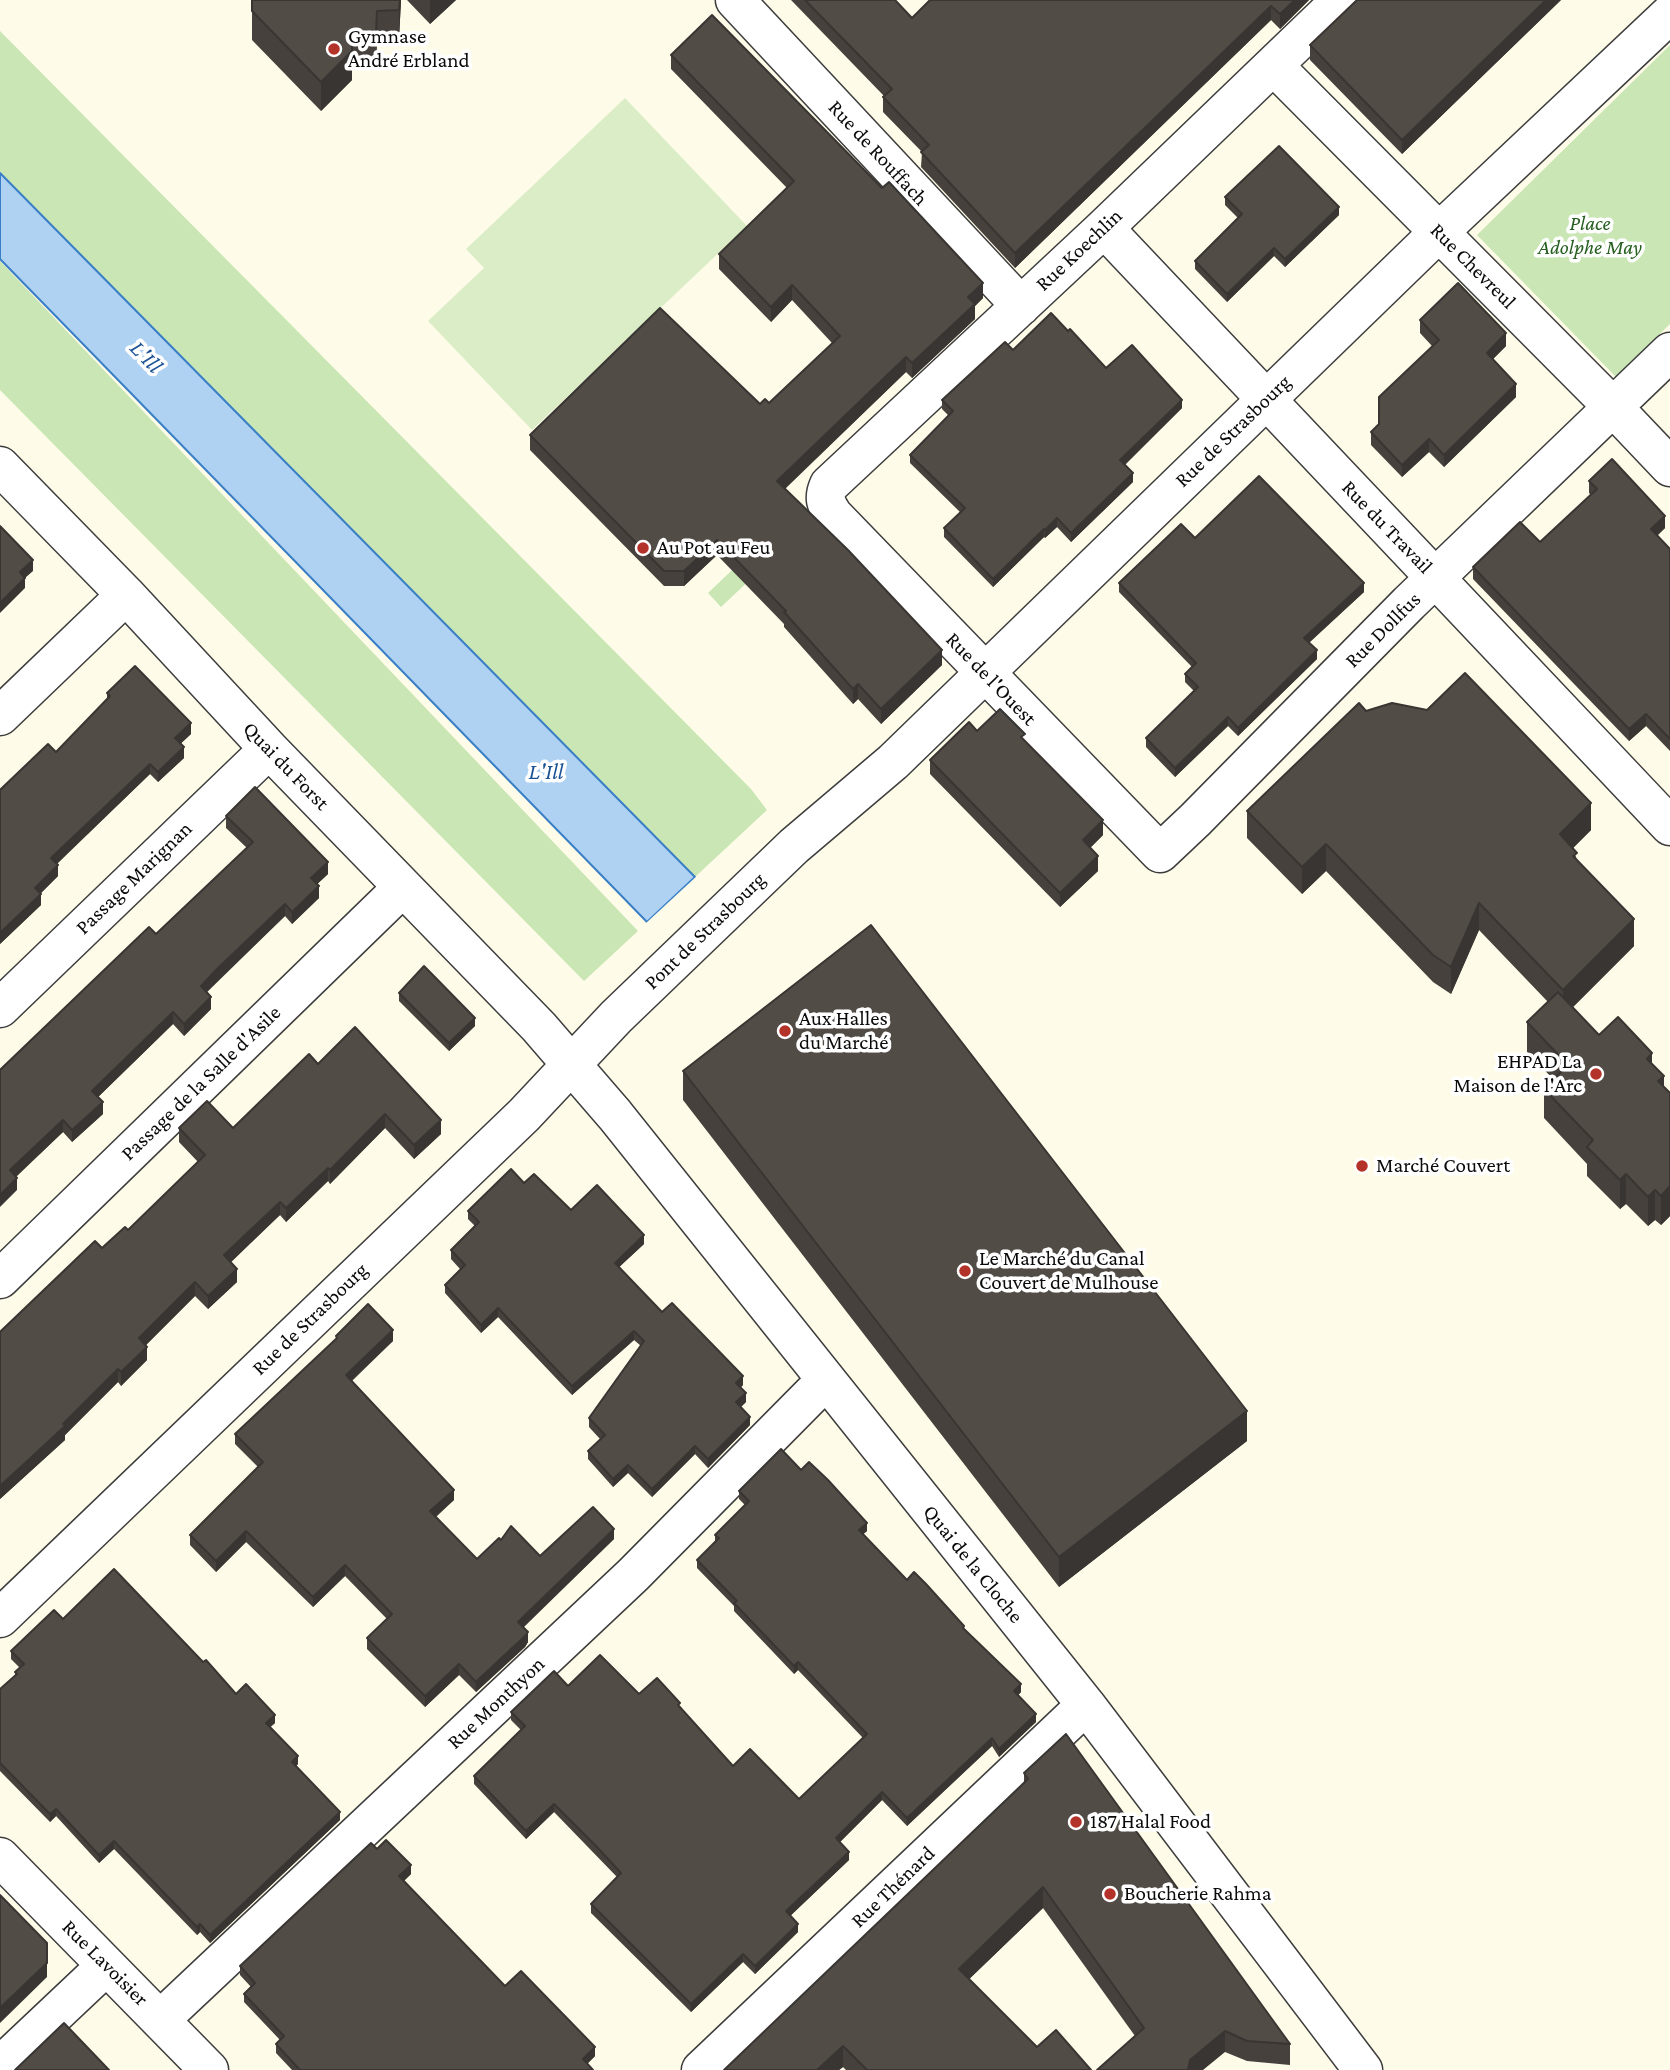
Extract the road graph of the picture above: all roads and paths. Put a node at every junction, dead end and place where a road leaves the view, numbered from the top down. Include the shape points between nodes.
1 (735, 0) edge
2 (1341, 0) edge
3 (1670, 14) edge
4 (1274, 66) junction
5 (1104, 228) junction
6 (1438, 232) junction
7 (1021, 306) junction
8 (1670, 352) edge
9 (1265, 400) junction
10 (1613, 407) junction
11 (0, 466) edge
12 (1670, 467) edge
13 (825, 503) joint
14 (1436, 577) junction
15 (126, 595) junction
16 (984, 672) junction
17 (0, 716) edge
18 (269, 748) junction
19 (1670, 826) edge
20 (794, 846) joint
21 (1160, 853) joint
22 (403, 887) junction
23 (0, 1008) edge
24 (616, 1017) joint
25 (572, 1065) junction
26 (0, 1279) edge
27 (826, 1380) junction
28 (0, 1618) edge
29 (1086, 1705) junction
30 (0, 1857) edge
31 (106, 1966) junction
32 (160, 2019) junction
33 (0, 2066) edge
34 (209, 2070) edge
35 (701, 2070) edge
36 (1363, 2070) edge

1 - 7 street, Rue de Rouffach
2 - 4 street, Rue Koechlin
3 - 6 street, Rue de Strasbourg
4 - 5 street, Rue Koechlin
4 - 6 street, Rue Chevreul
5 - 7 street, Rue Koechlin
5 - 9 street, Rue du Travail
6 - 9 street, Rue de Strasbourg
6 - 10 street, Rue Chevreul
7 - 13 street, Rue Koechlin via 829,485
8 - 10 street, Rue Dollfus
9 - 14 street, Rue du Travail
9 - 16 street, Rue de Strasbourg
10 - 12 street, Rue Chevreul
10 - 14 street, Rue Dollfus
11 - 15 street, Quai du Forst
13 - 16 street, Rue de l'Ouest
14 - 19 street, Rue du Travail
14 - 21 street, Rue Dollfus
15 - 17 street
15 - 18 street, Quai du Forst
16 - 20 street, Rue de Strasbourg via 893,762
16 - 21 street, Rue de l'Ouest
18 - 22 street, Quai du Forst
18 - 23 street, Passage Marignan
20 - 24 street, Pont de Strasbourg
22 - 25 street, Quai du Forst
22 - 26 street, Passage de la Salle d'Asile
24 - 25 street, Rue de Strasbourg
25 - 27 street, Quai de la Cloche
25 - 28 street, Rue de Strasbourg
27 - 29 street, Quai de la Cloche
27 - 32 street, Rue Monthyon via 633,1575
29 - 35 street, Rue Thénard
29 - 36 street, Quai de la Cloche
30 - 31 street, Rue Lavoisier
31 - 32 street, Rue Lavoisier
31 - 33 street
32 - 34 street, Rue Lavoisier

